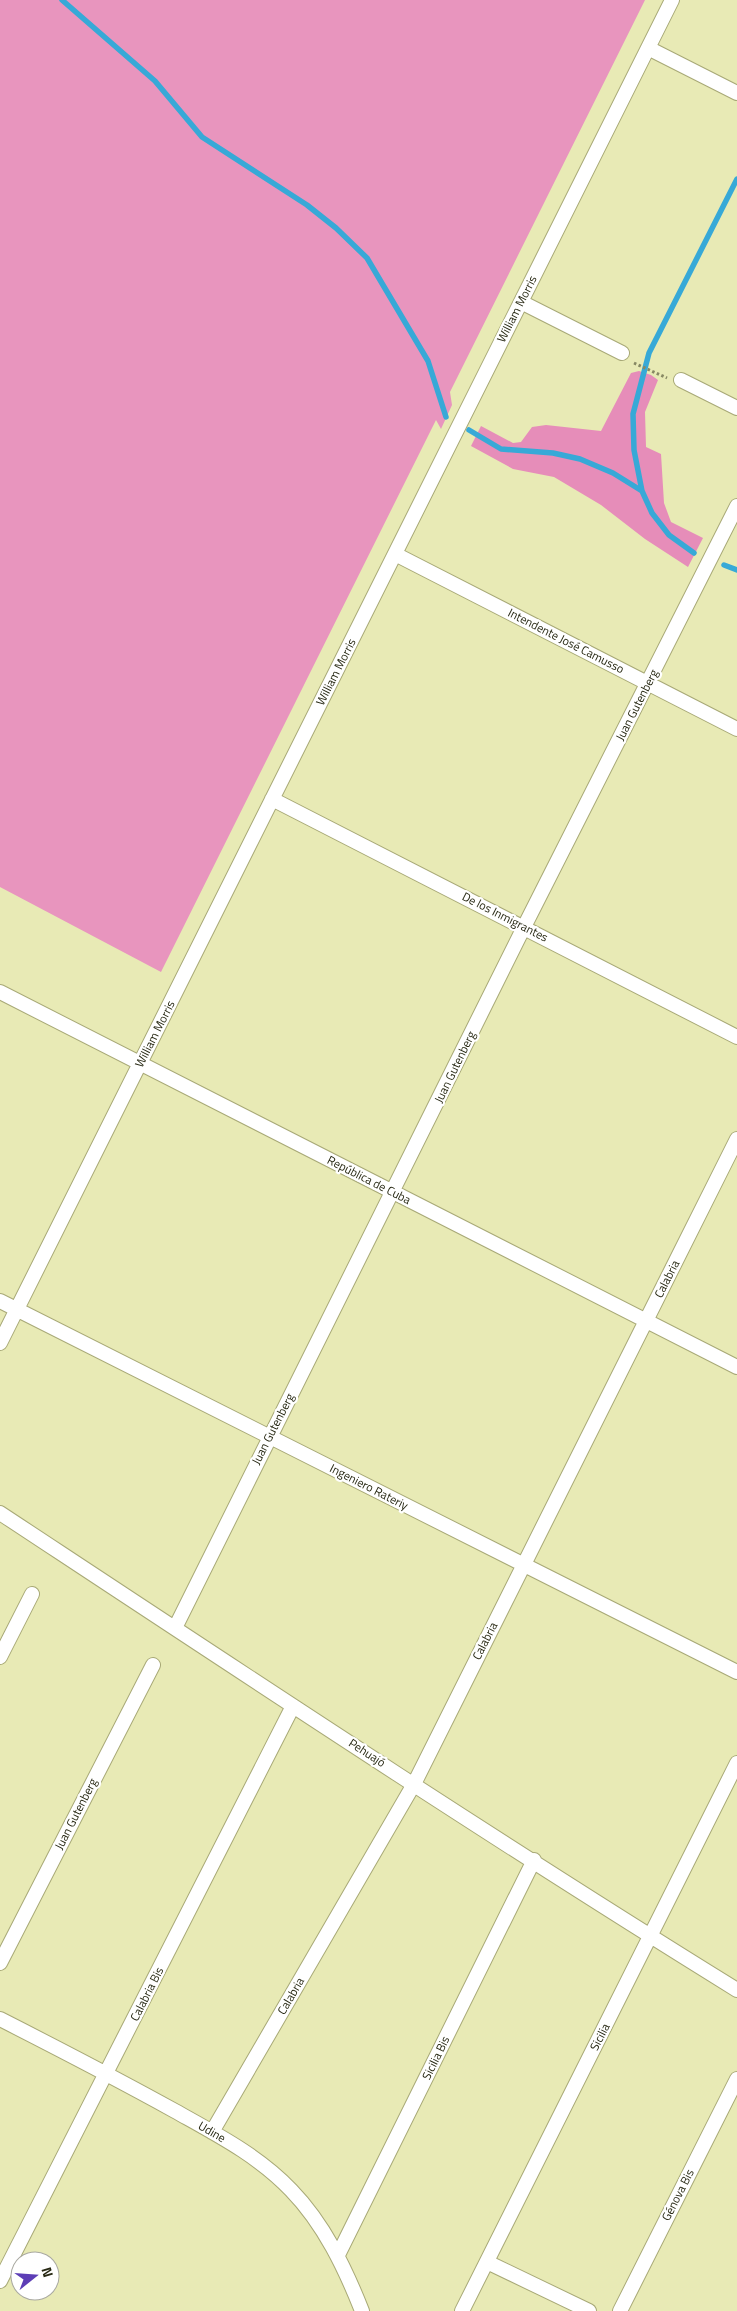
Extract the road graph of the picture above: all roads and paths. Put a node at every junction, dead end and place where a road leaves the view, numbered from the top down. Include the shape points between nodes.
1 (672, 0) edge
2 (648, 48) junction
3 (737, 93) edge
4 (521, 302) junction
5 (622, 353) dead end
6 (640, 366) dead end
7 (649, 370) dead end
8 (681, 380) dead end
9 (737, 408) edge
10 (737, 506) edge
11 (395, 554) junction
12 (648, 683) junction
13 (737, 729) edge
14 (272, 799) junction
15 (524, 927) junction
16 (0, 992) edge
17 (737, 1037) edge
18 (140, 1063) junction
19 (737, 1139) edge
20 (392, 1192) junction
21 (0, 1302) edge
22 (17, 1310) junction
23 (646, 1321) junction
24 (0, 1343) edge
25 (737, 1367) edge
26 (269, 1437) junction
27 (0, 1512) edge
28 (524, 1564) junction
29 (32, 1594) dead end
30 (175, 1628) junction
31 (0, 1657) edge
32 (153, 1666) dead end
33 (737, 1672) edge
34 (293, 1706) junction
35 (737, 1763) edge
36 (414, 1784) junction
37 (534, 1860) junction
38 (650, 1936) junction
39 (0, 1963) edge
40 (737, 1990) edge
41 (0, 2019) edge
42 (106, 2073) junction
43 (737, 2079) edge
44 (212, 2132) junction
45 (338, 2255) junction
46 (487, 2262) junction
47 (0, 2281) edge
48 (362, 2311) edge
49 (462, 2311) edge
50 (589, 2311) edge
51 (620, 2311) edge

1 - 2 street, William Morris
2 - 3 street
2 - 4 street, William Morris
4 - 5 street
4 - 11 street, William Morris
6 - 7 path
8 - 9 street
10 - 12 street, Juan Gutenberg
11 - 12 street, Intendente José Camusso
11 - 14 street, William Morris
12 - 13 street, Intendente José Camusso
12 - 15 street, Juan Gutenberg
14 - 15 street, De los Inmigrantes
14 - 18 street, William Morris
15 - 17 street, De los Inmigrantes
15 - 20 street, Juan Gutenberg
16 - 18 street, República de Cuba
18 - 20 street, República de Cuba
18 - 22 street, William Morris
19 - 23 street, Calabria
20 - 23 street, República de Cuba
20 - 26 street, Juan Gutenberg
21 - 22 street, Ingeniero Rateriy
22 - 24 street, William Morris
22 - 26 street, Ingeniero Rateriy
23 - 25 street, República de Cuba
23 - 28 street, Calabria
26 - 28 street, Ingeniero Rateriy
26 - 30 street, Juan Gutenberg
27 - 30 street, Pehuajó
28 - 33 street, Ingeniero Rateriy
28 - 36 street, Calabria
29 - 31 street
30 - 34 street, Pehuajó
32 - 39 street, Juan Gutenberg
34 - 36 street, Pehuajó
34 - 42 street, Calabria Bis
35 - 38 street, Sicilia
36 - 37 street, Pehuajó
36 - 44 street, Calabria
37 - 38 street, Pehuajó
37 - 45 street, Sicilia Bis
38 - 40 street, Pehuajó
38 - 46 street, Sicilia
41 - 42 street, Udine
42 - 44 street, Udine
42 - 47 street, Calabria Bis
43 - 51 street, Génova Bis
44 - 45 street, Udine via 267,2167 292,2190
45 - 48 street, Udine
46 - 49 street, Sicilia
46 - 50 street

